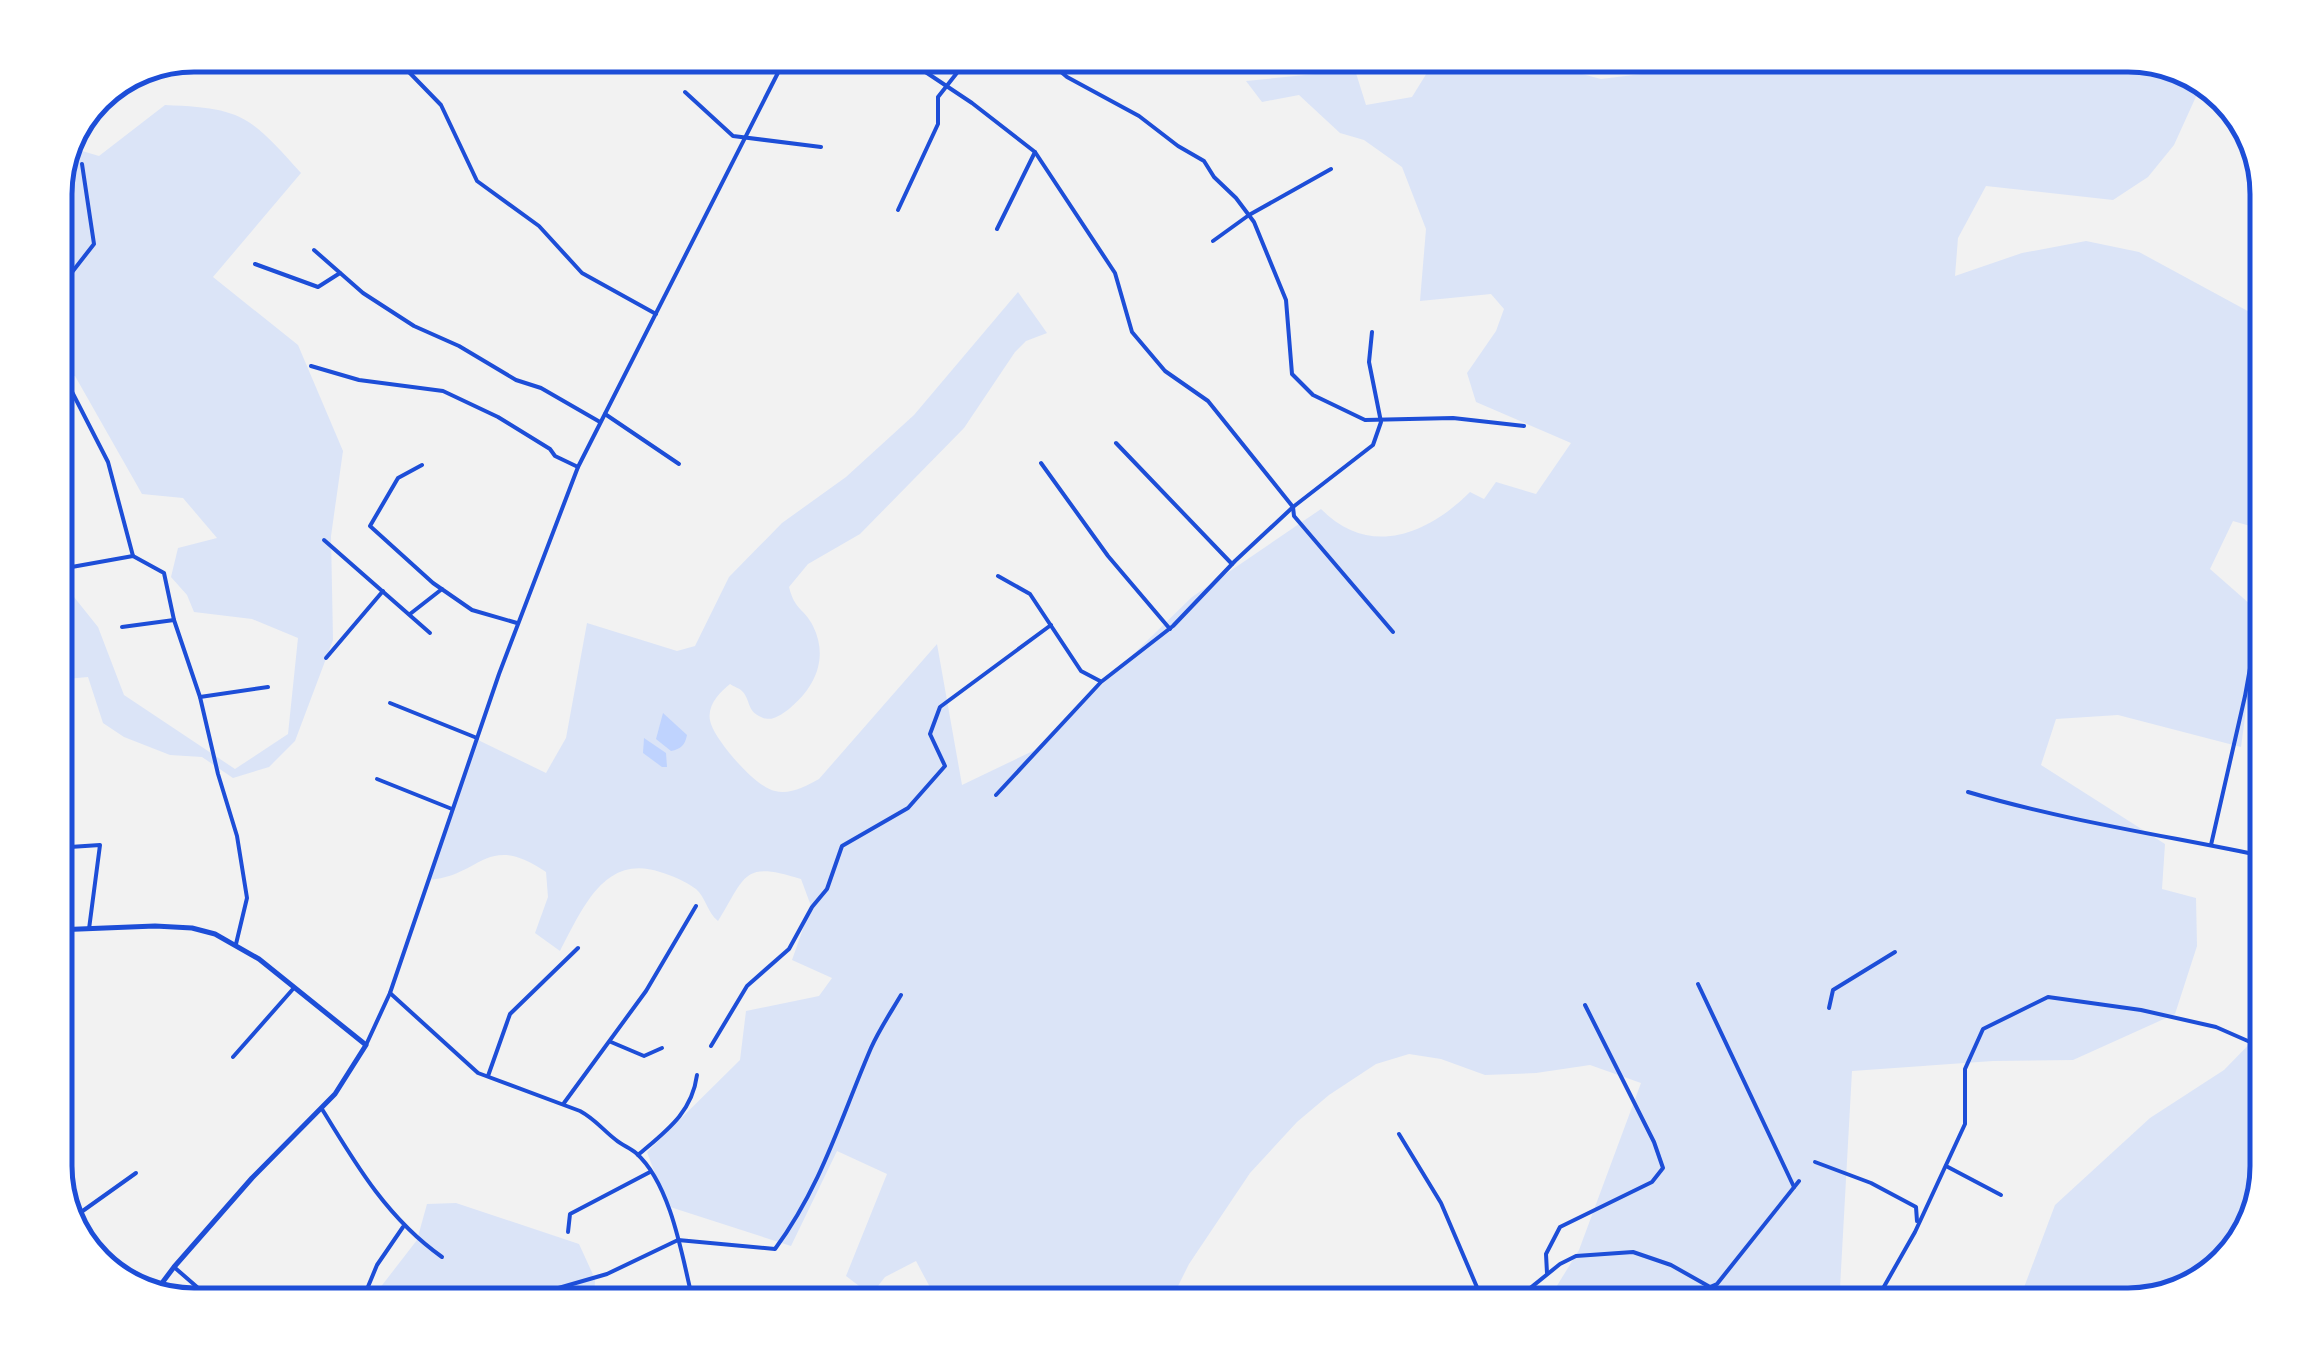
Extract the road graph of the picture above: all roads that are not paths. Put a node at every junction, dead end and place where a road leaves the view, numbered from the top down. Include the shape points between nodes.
1 (409, 72) edge
2 (778, 72) edge
3 (923, 72) edge
4 (957, 72) edge
5 (1062, 72) edge
6 (944, 87) junction
7 (685, 92) dead end
8 (746, 137) junction
9 (820, 147) dead end
10 (1035, 152) junction
11 (82, 164) dead end
12 (1331, 169) dead end
13 (898, 210) dead end
14 (1249, 216) junction
15 (997, 228) dead end
16 (1213, 241) dead end
17 (314, 250) dead end
18 (254, 264) dead end
19 (73, 271) edge
20 (340, 274) junction
21 (656, 314) junction
22 (1372, 332) dead end
23 (311, 366) dead end
24 (73, 396) edge
25 (605, 414) junction
26 (600, 422) junction
27 (1381, 422) junction
28 (1524, 426) dead end
29 (1116, 443) dead end
30 (679, 464) dead end
31 (1041, 464) dead end
32 (422, 466) dead end
33 (578, 466) junction
34 (1293, 508) junction
35 (324, 540) dead end
36 (133, 556) junction
37 (1232, 564) junction
38 (73, 566) edge
39 (998, 576) dead end
40 (442, 590) junction
41 (383, 591) junction
42 (409, 614) junction
43 (174, 620) junction
44 (518, 623) junction
45 (1051, 626) junction
46 (122, 628) dead end
47 (1170, 629) junction
48 (1393, 632) dead end
49 (430, 633) dead end
50 (326, 658) dead end
51 (2250, 666) edge
52 (2248, 677) joint
53 (1102, 682) junction
54 (268, 687) dead end
55 (200, 697) junction
56 (390, 702) dead end
57 (478, 738) junction
58 (378, 779) dead end
59 (1968, 792) dead end
60 (996, 795) dead end
61 (453, 809) junction
62 (2211, 846) junction
63 (73, 847) edge
64 (2250, 854) edge
65 (696, 906) dead end
66 (73, 930) edge
67 (89, 930) junction
68 (236, 944) junction
69 (578, 948) dead end
70 (1895, 952) dead end
71 (1698, 984) dead end
72 (293, 989) junction
73 (390, 993) junction
74 (901, 994) dead end
75 (1586, 1005) dead end
76 (1828, 1008) dead end
77 (611, 1042) junction
78 (2250, 1042) edge
79 (366, 1045) junction
80 (711, 1046) dead end
81 (662, 1048) dead end
82 (232, 1057) dead end
83 (698, 1075) dead end
84 (488, 1076) junction
85 (564, 1104) junction
86 (322, 1110) junction
87 (1399, 1134) dead end
88 (638, 1155) junction
89 (1815, 1162) dead end
90 (1946, 1166) junction
91 (136, 1172) dead end
92 (650, 1172) junction
93 (1798, 1181) dead end
94 (1794, 1188) junction
95 (2000, 1195) dead end
96 (81, 1212) edge
97 (1918, 1226) junction
98 (403, 1227) junction
99 (568, 1232) dead end
100 (678, 1240) junction
101 (442, 1258) dead end
102 (174, 1266) junction
103 (1548, 1276) junction
104 (162, 1284) edge
105 (197, 1288) edge
106 (368, 1288) edge
107 (559, 1288) edge
108 (690, 1288) edge
109 (1477, 1288) edge
110 (1532, 1288) edge
111 (1883, 1288) edge

1 - 21 street via 442,104 484,189 538,226 582,273
2 - 8 street
3 - 6 street
4 - 6 street
5 - 14 street via 1204,161
6 - 10 street
6 - 13 street via 938,124
7 - 8 street via 734,136
8 - 9 street
8 - 21 street
10 - 15 street
10 - 34 street via 1115,273 1132,332 1165,371 1208,401
11 - 19 street via 94,244
12 - 14 street
14 - 16 street
14 - 27 street via 1286,300 1292,374 1325,404
17 - 20 street
18 - 20 street via 318,287
20 - 26 street via 414,326
21 - 25 street
22 - 27 street
23 - 33 street via 443,391
24 - 36 street via 108,462
25 - 26 street
25 - 30 street
26 - 33 street
27 - 28 street via 1418,417
27 - 34 street via 1373,446
29 - 37 street
31 - 47 street
32 - 40 street via 398,478 370,526
33 - 44 street
34 - 37 street
34 - 48 street
35 - 41 street
36 - 38 street
36 - 43 street via 164,573
37 - 47 street
39 - 45 street via 1030,594
40 - 42 street
40 - 44 street via 472,610
41 - 42 street
41 - 50 street
42 - 49 street
43 - 46 street
43 - 55 street
44 - 57 street
45 - 53 street via 1081,671
45 - 80 street via 940,707 930,734 945,766 908,808 842,846 827,889 788,949 747,986
47 - 53 street
51 - 52 street
52 - 62 street
53 - 60 street
54 - 55 street
55 - 68 street via 238,836 246,898
56 - 57 street
57 - 61 street
58 - 61 street
59 - 62 street via 2038,813
61 - 73 street
62 - 64 street
63 - 67 street via 100,845
65 - 77 street
66 - 67 street
67 - 68 street via 192,928
68 - 72 street
69 - 84 street via 510,1014
70 - 76 street via 1833,990
71 - 94 street
72 - 79 street
72 - 82 street
73 - 79 street
73 - 84 street
74 - 100 street via 800,1216 776,1249
75 - 103 street via 1663,1168 1652,1182 1560,1227 1546,1254
77 - 81 street via 644,1056
77 - 85 street
78 - 90 street via 2141,1010 2048,997 1983,1029 1964,1069 1965,1124
79 - 86 street
83 - 88 street via 688,1106
84 - 85 street
85 - 88 street via 594,1118
86 - 98 street
86 - 102 street
87 - 109 street via 1441,1203
88 - 92 street
89 - 97 street via 1916,1208
90 - 95 street
90 - 97 street
91 - 96 street
92 - 99 street via 570,1214
92 - 100 street
93 - 94 street
94 - 103 street via 1710,1287 1633,1252 1576,1256
97 - 111 street
98 - 101 street
98 - 106 street
100 - 107 street via 608,1274
100 - 108 street
102 - 104 street
102 - 105 street
103 - 110 street

